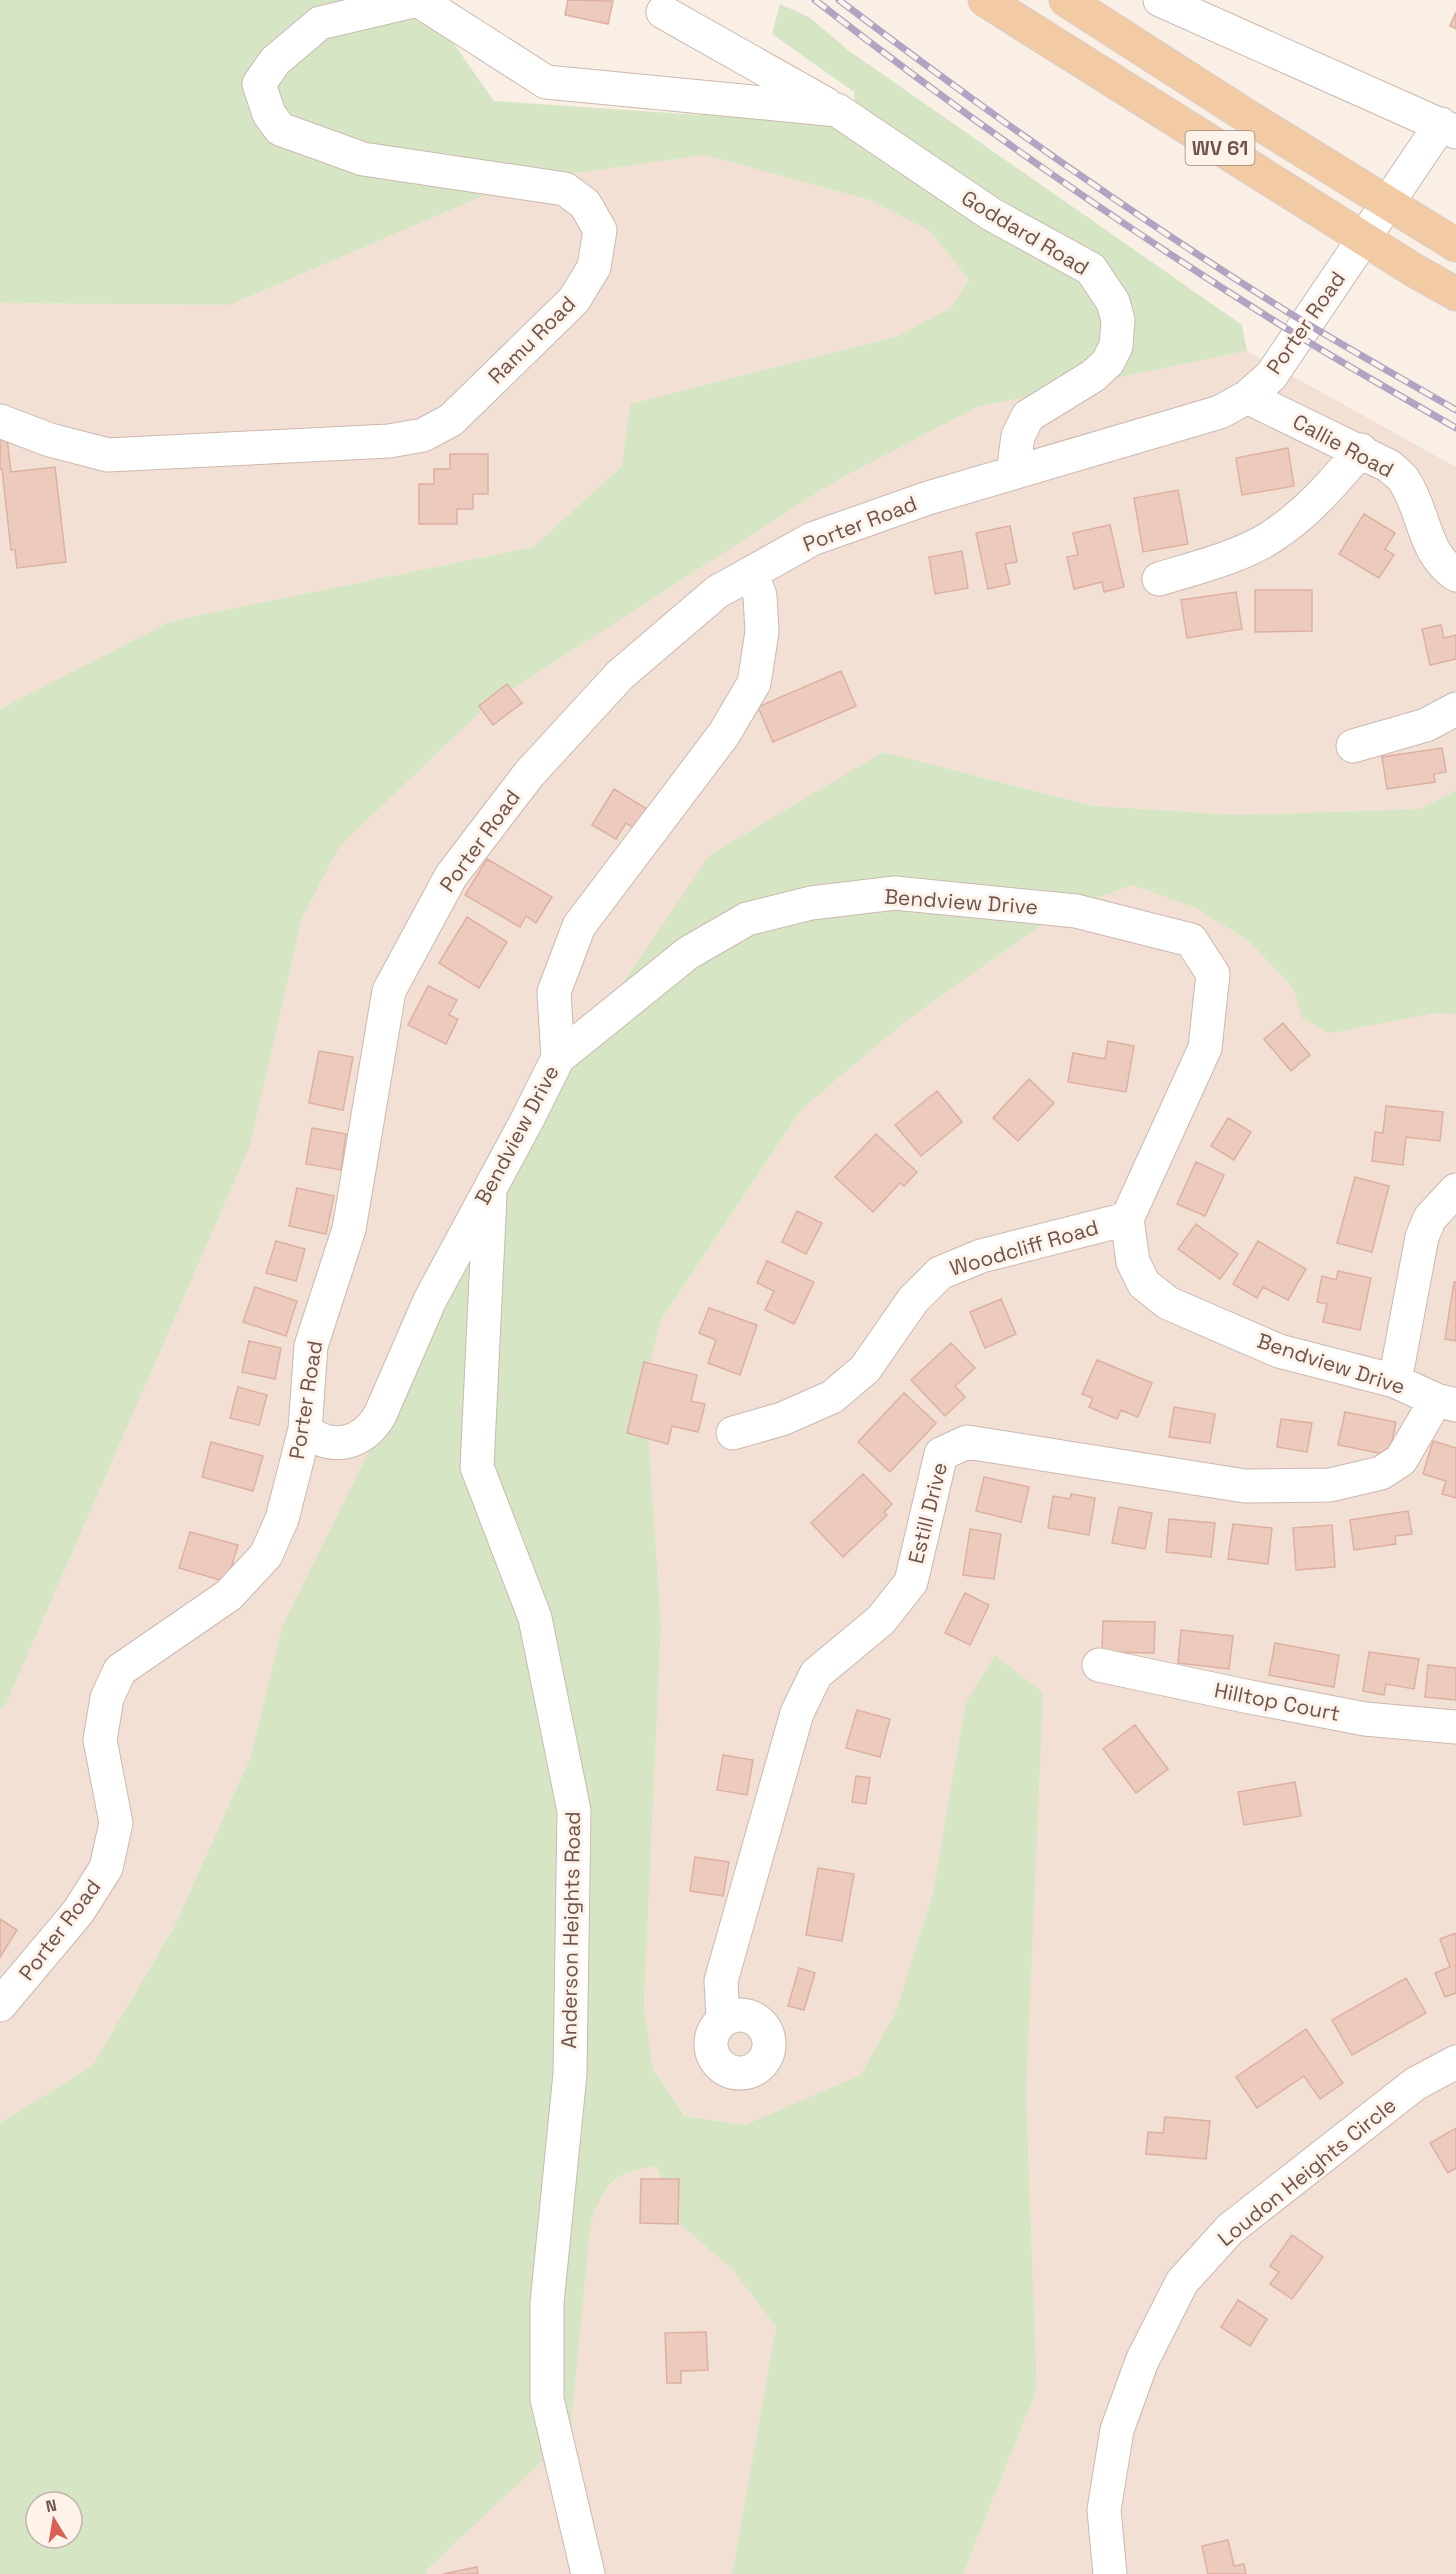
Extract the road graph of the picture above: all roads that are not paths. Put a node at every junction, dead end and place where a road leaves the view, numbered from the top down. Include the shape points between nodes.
1 (418, 0) edge
2 (985, 0) edge
3 (1066, 0) edge
4 (1160, 0) edge
5 (1201, 8) edge
6 (663, 12) dead end
7 (837, 110) junction
8 (1451, 125) edge
9 (1388, 204) junction
10 (1364, 239) junction
11 (1456, 245) edge
12 (1456, 294) edge
13 (1247, 397) junction
14 (0, 421) edge
15 (1361, 450) junction
16 (1013, 472) junction
17 (752, 573) junction
18 (1456, 575) edge
19 (1159, 579) dead end
20 (1456, 709) edge
21 (1353, 746) dead end
22 (558, 1058) junction
23 (490, 1186) junction
24 (1456, 1190) edge
25 (1127, 1219) junction
26 (1395, 1382) junction
27 (1446, 1402) edge
28 (304, 1430) junction
29 (733, 1433) dead end
30 (1099, 1665) dead end
31 (1456, 1727) edge
32 (0, 2005) edge
33 (723, 2020) dead end
34 (1456, 2062) edge
35 (588, 2574) edge
36 (1110, 2574) edge

1 - 7 street, Goddard Road via 546,82
1 - 14 street, Ramu Road via 321,22 275,61 260,84 269,114 280,129 363,159 565,189 585,204 600,230 594,267 574,300 451,420 423,435 389,441 108,455 50,440
2 - 10 main road, WV 61
3 - 9 main road, WV 61
4 - 5 street
5 - 8 street
6 - 7 street, Goddard Road
7 - 16 street, Goddard Road via 991,214 1091,269 1113,302 1118,320 1116,346 1108,362 1093,376 1028,416 1018,436
8 - 9 street, Porter Road
9 - 10 street, Porter Road
9 - 11 main road, WV 61
10 - 12 main road, WV 61
10 - 13 street, Porter Road via 1271,376
13 - 15 street, Callie Road
13 - 16 street, Porter Road via 1220,412
15 - 18 street, Callie Road via 1389,466 1405,481 1430,545 1444,567
15 - 19 street via 1299,517 1269,538
16 - 17 street, Porter Road via 812,539
17 - 22 street via 760,596 762,632 754,683 724,734 579,926 554,992
17 - 28 street, Porter Road via 717,592 620,675 529,774 451,876 390,991 349,1229 311,1346
20 - 21 street via 1426,725
22 - 23 street, Bendview Drive
22 - 25 street, Bendview Drive via 688,953 747,919 811,903 906,894 1076,911 1191,940 1213,974 1205,1048
23 - 28 street, Bendview Drive via 430,1300 371,1429 349,1441 329,1443
23 - 35 street, Anderson Heights Road via 477,1467 535,1618 574,1811 570,2074 547,2303 547,2399
24 - 26 street via 1430,1218 1422,1238
25 - 26 street, Bendview Drive via 1133,1262 1144,1284 1167,1303 1279,1351
25 - 29 street, Woodcliff Road via 981,1256 939,1273 913,1300 865,1369 832,1397 782,1419
26 - 27 street, Bendview Drive
27 - 33 street, Estill Drive via 1401,1460 1381,1473 1330,1485 1245,1486 967,1443 941,1454 910,1582 881,1620 816,1674 796,1713 721,1981
28 - 32 street, Porter Road via 282,1519 266,1555 229,1595 120,1670 107,1698 100,1740 116,1823 106,1868 78,1912
30 - 31 street, Hilltop Court via 1365,1719
34 - 36 street, Loudon Heights Circle via 1415,2084 1230,2229 1182,2282 1142,2361 1117,2430 1104,2510

